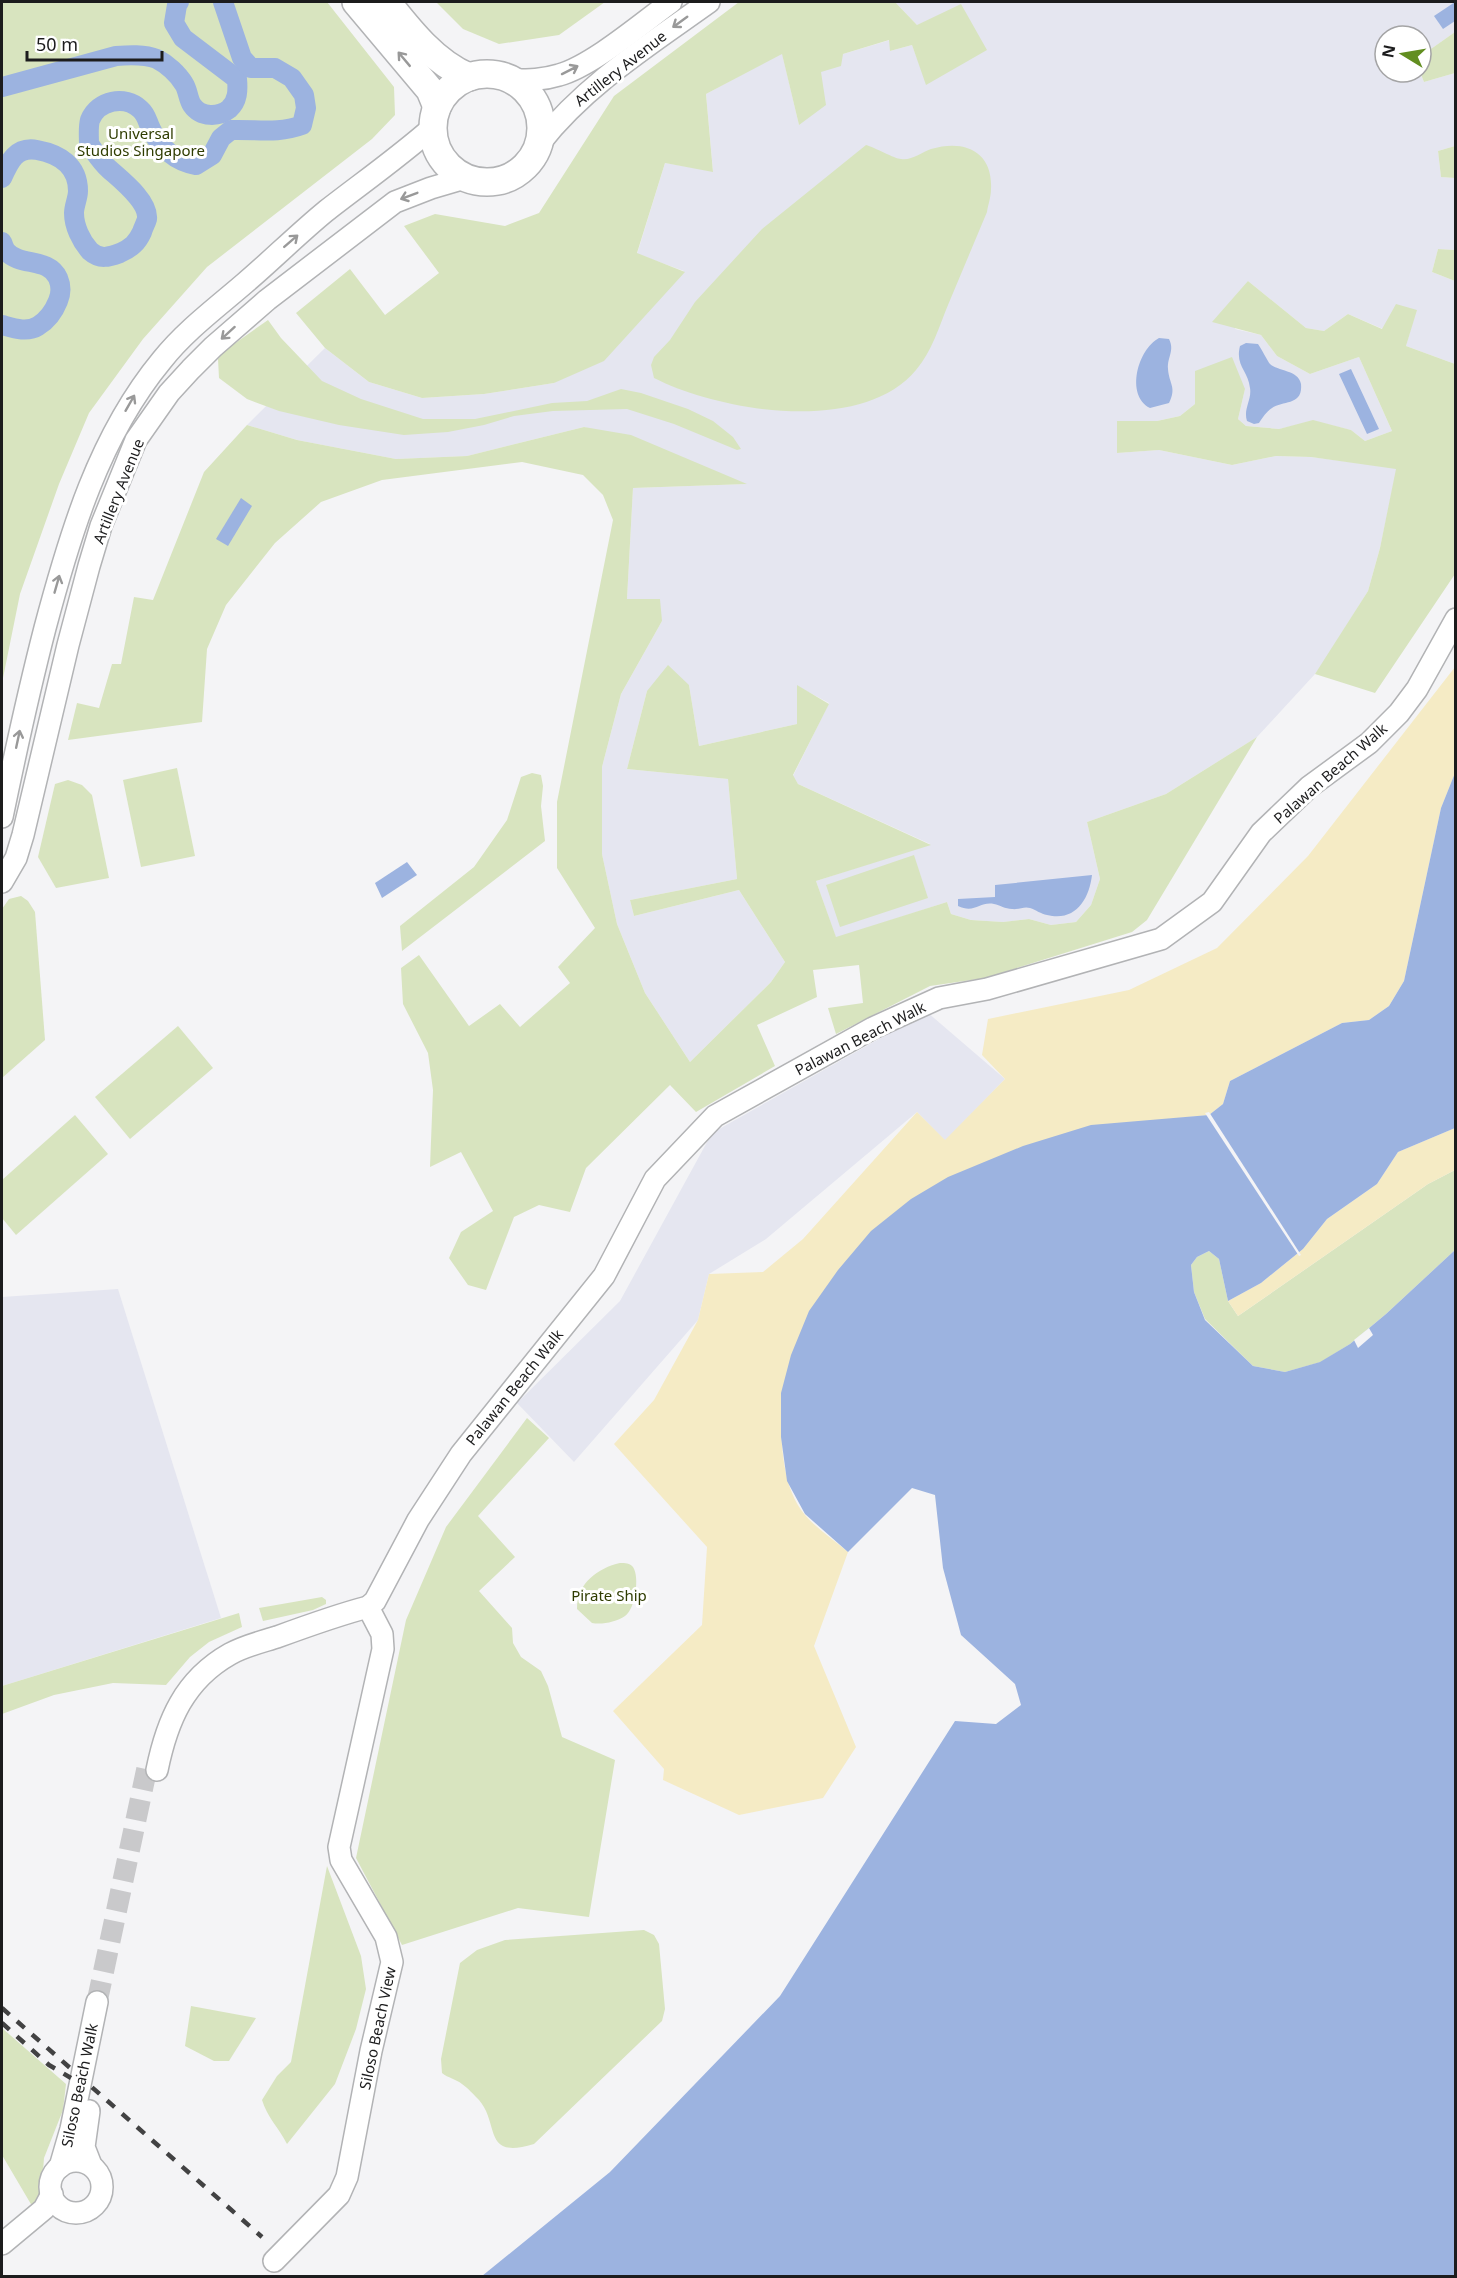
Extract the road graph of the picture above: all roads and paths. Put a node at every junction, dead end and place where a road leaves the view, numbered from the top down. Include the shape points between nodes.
1 (356, 2) edge
2 (387, 2) edge
3 (671, 2) edge
4 (709, 2) edge
5 (469, 77) junction
6 (513, 80) junction
7 (435, 117) junction
8 (539, 144) junction
9 (465, 178) junction
10 (1455, 619) edge
11 (2, 817) edge
12 (2, 882) edge
13 (372, 1604) junction
14 (153, 1765) tunnel mouth
15 (91, 2165) junction
16 (60, 2167) junction
17 (52, 2194) junction
18 (80, 2212) junction
19 (26, 2225) junction
20 (2, 2244) edge
21 (274, 2261) dead end

7 -> 1 main road via 430,90
2 - 5 main road via 431,52 453,71
6 -> 3 street, Artillery Avenue via 561,75 595,57
4 -> 8 street, Artillery Avenue via 585,94
5 - 6 main road via 484,74
5 - 7 main road via 445,94
6 - 8 main road via 534,100 541,129
7 - 9 main road via 434,140 445,163
11 -> 7 street, Artillery Avenue via 29,692 72,536 100,463 136,392 174,345 325,212 408,149
8 - 9 main road via 523,170 510,178 495,182
9 -> 12 street, Artillery Avenue via 395,201 304,271 213,347 169,393 142,430 118,483 89,566 23,835
10 - 13 street, Palawan Beach Walk via 1417,689 1399,713 1369,743 1309,787 1269,826 1212,902 1182,925 1161,939 987,989 939,998 873,1028 716,1116 655,1179 604,1276 461,1454
13 - 14 street via 231,1653 191,1679
13 - 21 street, Siloso Beach View via 383,1649 339,1847 341,1860 386,1937 392,1962 347,2177 339,2195
15 - 16 street, Siloso Beach Walk via 72,2161
15 - 16 street, Siloso Beach Walk via 84,2133 103,2003
15 - 18 street, Siloso Beach Walk via 100,2177 101,2193 93,2206
16 - 17 street, Siloso Beach Walk via 52,2179
17 - 18 street via 65,2210
17 - 19 street, Siloso Beach Walk via 44,2209
18 - 19 street, Siloso Beach Walk
19 - 20 street, Siloso Beach Walk

